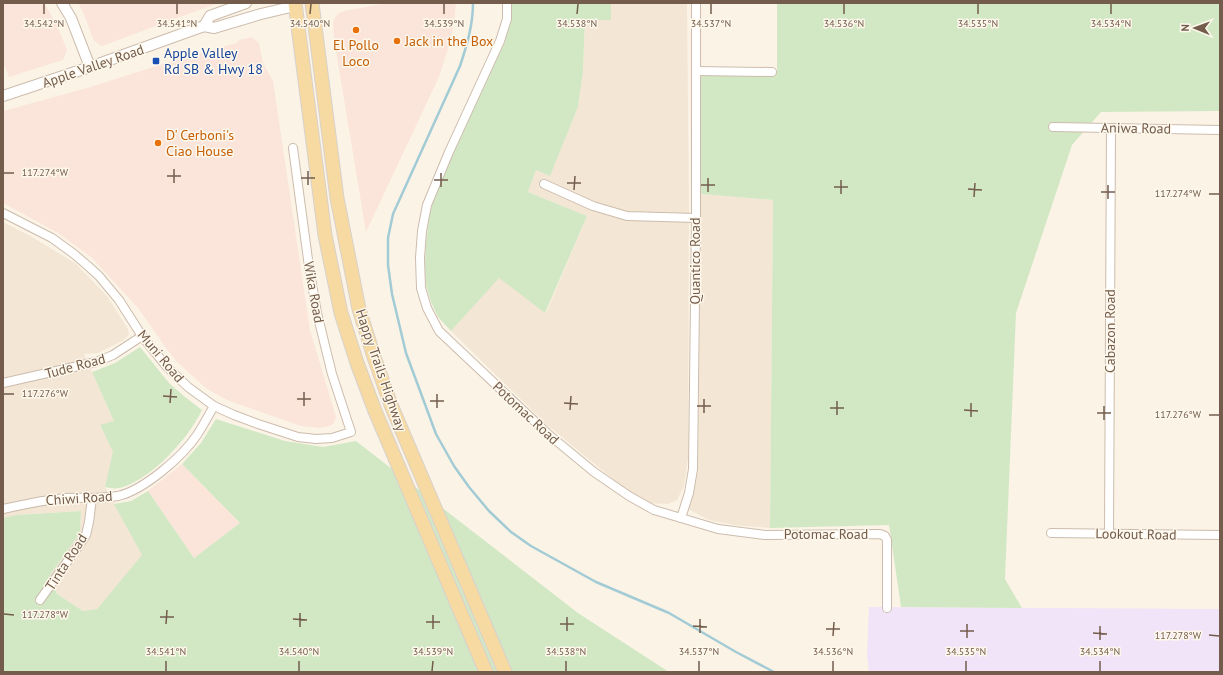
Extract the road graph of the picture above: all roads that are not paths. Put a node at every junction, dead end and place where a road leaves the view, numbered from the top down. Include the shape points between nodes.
1 (62, 3) edge
2 (246, 3) edge
3 (312, 3) edge
4 (507, 3) edge
5 (696, 3) edge
6 (295, 4) edge
7 (204, 26) junction
8 (90, 67) junction
9 (696, 72) junction
10 (772, 72) dead end
11 (3, 96) edge
12 (1052, 127) dead end
13 (1111, 128) junction
14 (1220, 130) edge
15 (293, 148) dead end
16 (544, 184) dead end
17 (3, 212) edge
18 (696, 218) junction
19 (142, 336) junction
20 (3, 383) edge
21 (214, 406) junction
22 (351, 432) joint
23 (92, 498) junction
24 (3, 509) edge
25 (681, 518) junction
26 (1051, 534) dead end
27 (1109, 534) junction
28 (1220, 535) edge
29 (40, 600) dead end
30 (887, 608) dead end
31 (486, 672) edge
32 (505, 672) edge

1 - 8 street via 71,18
2 - 7 street, Apple Valley Road via 210,16
3 - 32 main road, Happy Trails Highway via 337,198 359,309 391,405
4 - 25 street, Potomac Road via 507,19 500,41 427,206 420,258 421,288 426,308 439,331 548,434 594,472 654,510
5 - 9 street, Quantico Road
6 - 7 street, Apple Valley Road via 214,28
6 - 31 main road, Happy Trails Highway via 325,235 341,313 375,411
7 - 8 street, Apple Valley Road
8 - 11 street, Apple Valley Road
9 - 10 street
9 - 18 street, Quantico Road
12 - 13 street, Aniwa Road
13 - 14 street, Aniwa Road
13 - 27 street, Cabazon Road
15 - 22 street, Wika Road via 317,313 332,374
16 - 18 street via 592,206 627,216
17 - 19 street, Muni Road via 52,238 99,276 119,300
18 - 25 street, Quantico Road via 693,469
19 - 20 street, Tude Road via 114,355 96,362
19 - 21 street, Muni Road via 167,367
21 - 22 street, Muni Road via 258,424 298,436 332,438
21 - 23 street, Chiwi Road via 196,436 160,473 142,486 119,496
23 - 24 street, Chiwi Road via 58,498
23 - 29 street, Tinta Road via 86,535
25 - 30 street, Potomac Road via 718,529 765,534 885,536 888,540
26 - 27 street, Lookout Road
27 - 28 street, Lookout Road

